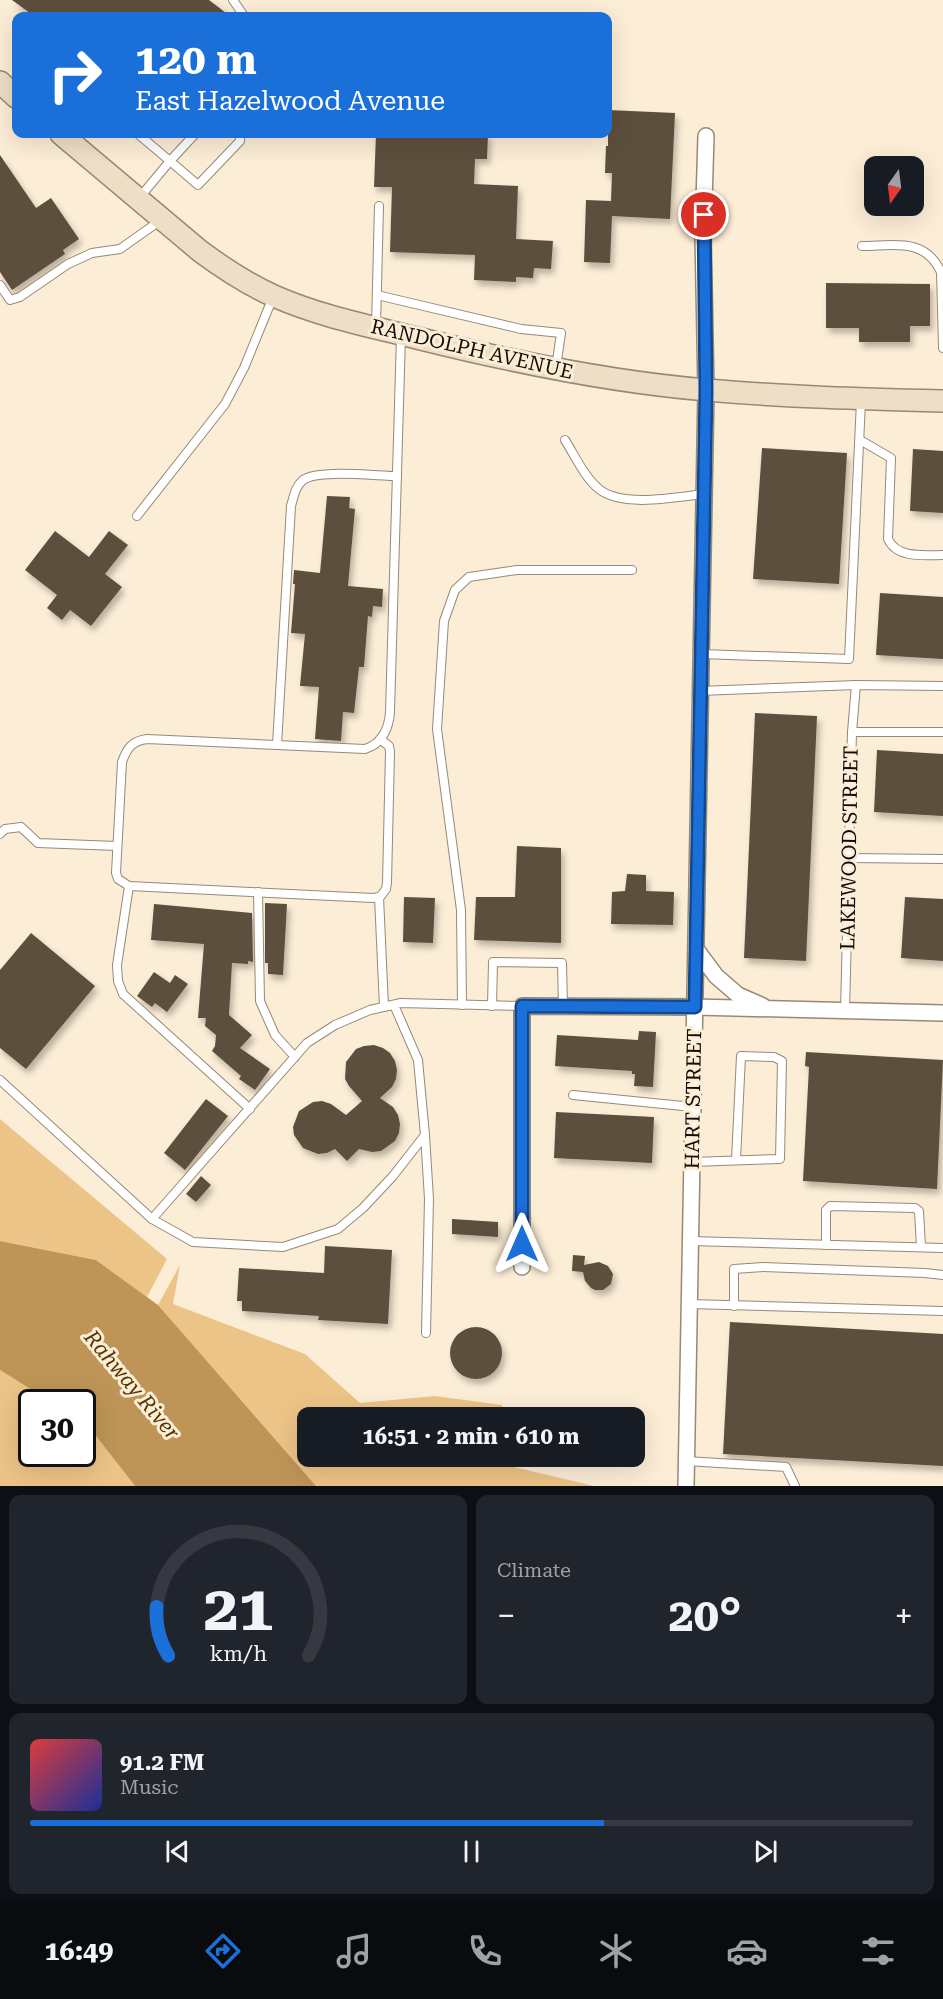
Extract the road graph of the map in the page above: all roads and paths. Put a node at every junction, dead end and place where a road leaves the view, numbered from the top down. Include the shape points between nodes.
1 (0, 82) edge
2 (12, 92) edge
3 (706, 136) dead end
4 (66, 138) edge
5 (143, 138) edge
6 (191, 138) edge
7 (240, 138) edge
8 (170, 161) junction
9 (139, 199) junction
10 (379, 206) dead end
11 (162, 219) junction
12 (862, 246) dead end
13 (0, 285) edge
14 (273, 296) junction
15 (377, 296) junction
16 (376, 328) junction
17 (401, 334) junction
18 (943, 348) edge
19 (556, 369) junction
20 (706, 390) junction
21 (861, 399) junction
22 (943, 401) edge
23 (566, 440) dead end
24 (860, 440) junction
25 (397, 476) junction
26 (704, 495) junction
27 (137, 516) dead end
28 (943, 555) edge
29 (632, 570) dead end
30 (701, 654) junction
31 (856, 685) junction
32 (943, 687) edge
33 (700, 691) junction
34 (852, 732) junction
35 (943, 732) edge
36 (380, 739) junction
37 (277, 745) junction
38 (0, 834) edge
39 (117, 846) junction
40 (849, 858) junction
41 (943, 859) edge
42 (129, 886) junction
43 (258, 892) junction
44 (379, 897) junction
45 (696, 949) junction
46 (394, 1005) junction
47 (462, 1005) junction
48 (492, 1006) junction
49 (522, 1006) junction
50 (563, 1006) junction
51 (384, 1007) junction
52 (695, 1007) junction
53 (771, 1009) junction
54 (845, 1011) junction
55 (943, 1013) edge
56 (295, 1057) junction
57 (0, 1080) edge
58 (573, 1095) dead end
59 (693, 1107) junction
60 (250, 1109) junction
61 (425, 1135) junction
62 (736, 1160) junction
63 (692, 1162) junction
64 (152, 1219) junction
65 (690, 1240) junction
66 (826, 1245) junction
67 (921, 1247) junction
68 (943, 1248) edge
69 (522, 1267) dead end
70 (943, 1275) edge
71 (689, 1304) junction
72 (734, 1306) junction
73 (943, 1311) edge
74 (426, 1333) dead end
75 (686, 1461) junction
76 (686, 1486) edge
77 (795, 1486) edge

1 - 2 main road
3 - 20 street, HART STREET
4 - 9 main road, RANDOLPH AVENUE
5 - 8 lane
6 - 8 lane
7 - 8 lane via 198,184
8 - 9 lane
9 - 11 main road, RANDOLPH AVENUE
10 - 15 lane
11 - 13 lane via 120,249 92,253 68,264 20,297 10,300
11 - 14 main road, RANDOLPH AVENUE via 223,268
12 - 18 lane via 913,246 927,252 937,264 941,272
14 - 16 main road, RANDOLPH AVENUE
14 - 27 lane via 225,404
15 - 16 lane
15 - 19 lane via 521,329 561,333
16 - 17 main road, RANDOLPH AVENUE
17 - 19 main road, RANDOLPH AVENUE
17 - 25 lane
19 - 20 main road, RANDOLPH AVENUE
20 - 21 main road, RANDOLPH AVENUE
20 - 26 street, HART STREET
21 - 22 main road, RANDOLPH AVENUE
21 - 24 lane
23 - 26 lane via 600,490 612,495 631,500
24 - 28 lane via 891,458 891,546 910,554
24 - 30 lane via 849,659
25 - 36 lane via 389,722
25 - 37 lane via 317,474 304,479 297,488 291,506
26 - 30 street, HART STREET
29 - 47 lane via 518,570 469,578 455,590 444,621 437,729 461,910
30 - 33 street, HART STREET
31 - 32 lane
31 - 33 lane
31 - 34 lane, LAKEWOOD STREET
33 - 45 street, HART STREET
34 - 35 lane
34 - 40 lane, LAKEWOOD STREET
36 - 37 lane via 365,749
36 - 44 lane via 390,752 386,889
37 - 39 lane via 147,739 132,744 122,762
38 - 39 lane via 21,826 39,843
39 - 42 lane via 116,873
40 - 41 lane
40 - 54 lane, LAKEWOOD STREET
42 - 43 lane
42 - 60 lane via 117,965 123,994
43 - 44 lane
43 - 56 lane via 260,1001 275,1035
44 - 51 lane
45 - 52 street, HART STREET
45 - 53 street via 716,976 738,995
46 - 47 lane
46 - 51 lane
46 - 61 lane via 418,1060
47 - 48 lane
48 - 49 lane
48 - 50 lane via 493,962 562,963
49 - 50 street
49 - 69 street
50 - 52 street
51 - 56 lane via 335,1025 307,1043
52 - 53 street
52 - 59 street, HART STREET
53 - 54 street
54 - 55 street
56 - 60 lane
57 - 64 lane
58 - 59 lane
59 - 63 street, HART STREET
60 - 64 lane
61 - 64 lane via 378,1192 339,1229 283,1247 193,1242
61 - 74 lane via 429,1199
62 - 62 lane via 780,1159 782,1061 774,1057 741,1056
62 - 63 lane
63 - 65 street, HART STREET
65 - 66 lane
65 - 71 street, HART STREET
66 - 67 lane
66 - 67 lane via 826,1210 830,1206 915,1208 919,1211
67 - 68 lane
70 - 72 lane via 734,1269
71 - 72 lane
71 - 75 street, HART STREET
72 - 73 lane
75 - 76 street, HART STREET
75 - 77 lane via 786,1467

